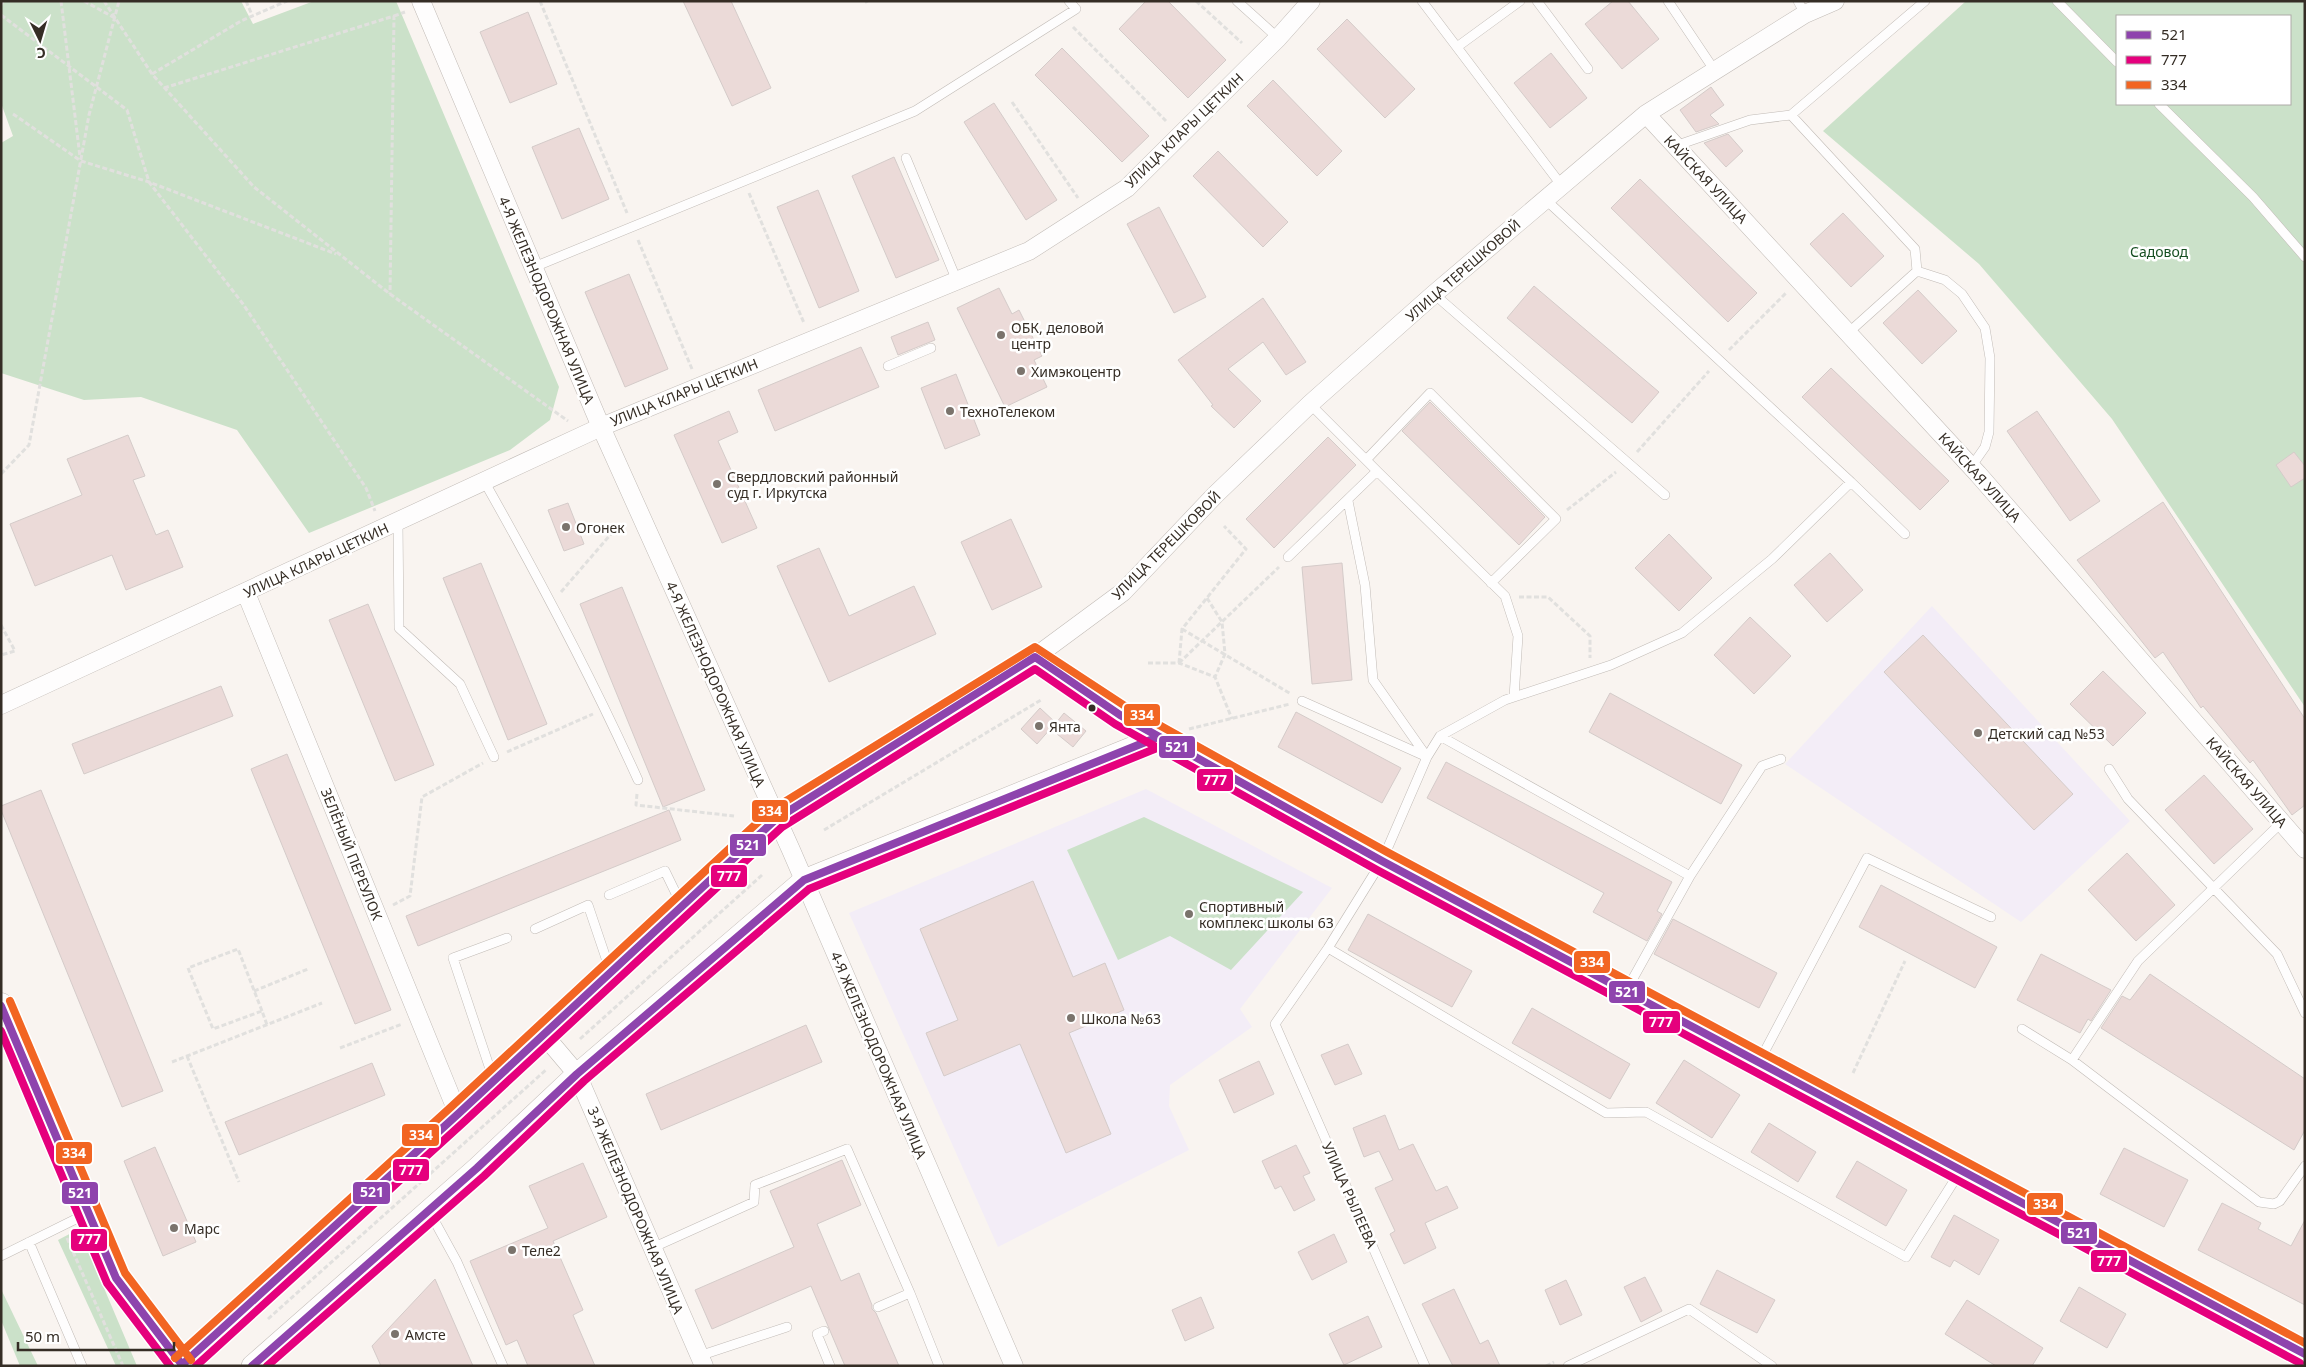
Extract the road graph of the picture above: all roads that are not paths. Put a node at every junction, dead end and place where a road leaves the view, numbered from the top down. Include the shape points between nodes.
1 (1069, 1) edge
2 (1237, 1) edge
3 (1311, 1) edge
4 (1422, 1) edge
5 (1520, 1) edge
6 (1537, 1) edge
7 (1668, 1) edge
8 (1834, 1) edge
9 (1925, 1) edge
10 (2057, 1) edge
11 (426, 3) edge
12 (1802, 8) edge
13 (1278, 38) junction
14 (1457, 48) junction
15 (2116, 61) edge
16 (1588, 69) dead end
17 (1715, 71) junction
18 (2160, 105) edge
19 (1646, 114) junction
20 (1791, 115) junction
21 (1675, 146) junction
22 (906, 158) dead end
23 (1562, 186) junction
24 (1546, 200) junction
25 (2305, 257) edge
26 (534, 267) junction
27 (1917, 270) junction
28 (957, 281) junction
29 (1434, 294) junction
30 (1848, 333) junction
31 (932, 348) dead end
32 (888, 366) dead end
33 (1310, 404) junction
34 (600, 427) junction
35 (1366, 460) junction
36 (1971, 467) junction
37 (1377, 471) junction
38 (484, 481) junction
39 (1851, 482) junction
40 (1665, 495) dead end
41 (1348, 501) junction
42 (390, 525) junction
43 (1905, 534) dead end
44 (1288, 557) road end
45 (1491, 583) junction
46 (246, 593) junction
47 (1036, 657) junction
48 (1514, 697) junction
49 (1302, 701) road end
50 (1, 705) edge
51 (1440, 736) junction
52 (1158, 737) junction
53 (494, 757) road end
54 (1427, 757) junction
55 (1781, 759) dead end
56 (2109, 769) dead end
57 (638, 780) dead end
58 (776, 819) junction
59 (2282, 822) junction
60 (2305, 848) edge
61 (1382, 861) junction
62 (1690, 876) junction
63 (804, 880) junction
64 (2214, 888) junction
65 (609, 895) dead end
66 (683, 906) junction
67 (1991, 917) dead end
68 (535, 929) dead end
69 (507, 938) dead end
70 (1328, 948) junction
71 (611, 973) junction
72 (1626, 991) junction
73 (1, 1005) edge
74 (2305, 1013) edge
75 (2022, 1030) dead end
76 (544, 1035) junction
77 (2072, 1060) junction
78 (1759, 1063) junction
79 (577, 1074) junction
80 (494, 1081) junction
81 (458, 1114) junction
82 (2305, 1166) edge
83 (1961, 1170) junction
84 (429, 1211) junction
85 (88, 1213) junction
86 (29, 1242) junction
87 (652, 1248) junction
88 (1, 1256) edge
89 (910, 1293) junction
90 (878, 1307) dead end
91 (787, 1327) dead end
92 (824, 1331) dead end
93 (2305, 1354) edge
94 (702, 1361) edge
95 (183, 1365) edge
96 (1011, 1365) edge
97 (82, 1366) edge
98 (252, 1366) edge
99 (503, 1366) edge
100 (830, 1366) edge
101 (939, 1366) edge
102 (1425, 1366) edge
103 (1568, 1366) edge
104 (1772, 1366) edge

1 - 26 lane via 1076,9 915,111
2 - 13 lane
3 - 13 street, УЛИЦА КЛАРЫ ЦЕТКИН
4 - 14 lane
5 - 14 lane
6 - 16 lane
7 - 17 lane
8 - 12 street, УЛИЦА ТЕРЕШКОВОЙ
9 - 20 lane
10 - 15 lane
11 - 26 street, 4-Я ЖЕЛЕЗНОДОРОЖНАЯ УЛИЦА
12 - 17 street, УЛИЦА ТЕРЕШКОВОЙ
13 - 28 street, УЛИЦА КЛАРЫ ЦЕТКИН via 1126,188 1029,251
14 - 23 lane
17 - 19 street, УЛИЦА ТЕРЕШКОВОЙ
18 - 25 lane
19 - 21 street, КАЙСКАЯ УЛИЦА
19 - 23 street, УЛИЦА ТЕРЕШКОВОЙ
20 - 21 lane via 1750,120
20 - 27 lane via 1915,249
21 - 30 street, КАЙСКАЯ УЛИЦА
22 - 28 lane
23 - 24 street, УЛИЦА ТЕРЕШКОВОЙ
24 - 29 street, УЛИЦА ТЕРЕШКОВОЙ
24 - 39 lane
26 - 34 street, 4-Я ЖЕЛЕЗНОДОРОЖНАЯ УЛИЦА
27 - 30 lane
27 - 36 lane via 1945,280 1962,294 1985,328 1990,358 1989,432 1985,447
28 - 34 street, УЛИЦА КЛАРЫ ЦЕТКИН
29 - 33 street, УЛИЦА ТЕРЕШКОВОЙ
29 - 40 lane
30 - 36 street, КАЙСКАЯ УЛИЦА
31 - 32 lane
33 - 35 lane
33 - 47 street, УЛИЦА ТЕРЕШКОВОЙ via 1215,495 1123,592
34 - 38 street, УЛИЦА КЛАРЫ ЦЕТКИН
34 - 58 street, 4-Я ЖЕЛЕЗНОДОРОЖНАЯ УЛИЦА
35 - 37 lane
35 - 45 lane via 1430,393 1556,518
36 - 59 street, КАЙСКАЯ УЛИЦА
37 - 41 lane
37 - 45 lane
38 - 42 street, УЛИЦА КЛАРЫ ЦЕТКИН
38 - 57 lane via 551,604
39 - 43 lane
39 - 48 lane via 1772,559 1682,633 1611,665
41 - 44 lane
41 - 54 lane via 1365,585 1374,680
42 - 46 street, УЛИЦА КЛАРЫ ЦЕТКИН
42 - 53 lane via 399,628 460,684
45 - 48 lane via 1505,596 1518,636
46 - 50 street, УЛИЦА КЛАРЫ ЦЕТКИН
46 - 81 street, ЗЕЛЁНЫЙ ПЕРЕУЛОК
47 - 52 street
47 - 58 street, УЛИЦА ТЕРЕШКОВОЙ
48 - 51 lane
49 - 54 lane
51 - 54 lane
51 - 62 lane
52 - 61 street
52 - 63 street
54 - 61 lane
55 - 62 lane via 1762,766
56 - 64 lane via 2128,799
58 - 63 street, 4-Я ЖЕЛЕЗНОДОРОЖНАЯ УЛИЦА
58 - 66 street, УЛИЦА ТЕРЕШКОВОЙ
59 - 60 street, КАЙСКАЯ УЛИЦА
59 - 64 lane
61 - 70 lane
61 - 72 street
62 - 72 lane
63 - 79 street
63 - 96 street, 4-Я ЖЕЛЕЗНОДОРОЖНАЯ УЛИЦА
64 - 74 lane via 2277,954
64 - 77 lane via 2138,961
65 - 66 lane via 665,871
66 - 71 street, УЛИЦА ТЕРЕШКОВОЙ
67 - 78 lane via 1867,858
68 - 71 lane via 588,905
69 - 80 lane via 453,958
70 - 83 lane via 1606,1113 1646,1112 1906,1257
70 - 102 lane, УЛИЦА РЫЛЕЕВА via 1275,1024
71 - 76 street, УЛИЦА ТЕРЕШКОВОЙ
72 - 78 street
73 - 85 main road
75 - 77 lane
76 - 79 street, 3-Я ЖЕЛЕЗНОДОРОЖНАЯ УЛИЦА
76 - 80 street, УЛИЦА ТЕРЕШКОВОЙ
77 - 82 lane via 2258,1202 2274,1204 2280,1201
78 - 83 street
79 - 84 street
79 - 87 street, 3-Я ЖЕЛЕЗНОДОРОЖНАЯ УЛИЦА
80 - 81 street, УЛИЦА ТЕРЕШКОВОЙ
81 - 95 street, УЛИЦА ТЕРЕШКОВОЙ
83 - 93 street
84 - 98 street
84 - 99 lane via 458,1262
85 - 86 lane
85 - 95 main road via 116,1278
86 - 88 lane
86 - 97 lane
87 - 89 lane via 754,1202 755,1185 847,1149
87 - 94 street, 3-Я ЖЕЛЕЗНОДОРОЖНАЯ УЛИЦА
89 - 90 lane
89 - 101 lane
91 - 94 lane
92 - 100 lane via 816,1334
103 - 104 lane via 1689,1309

